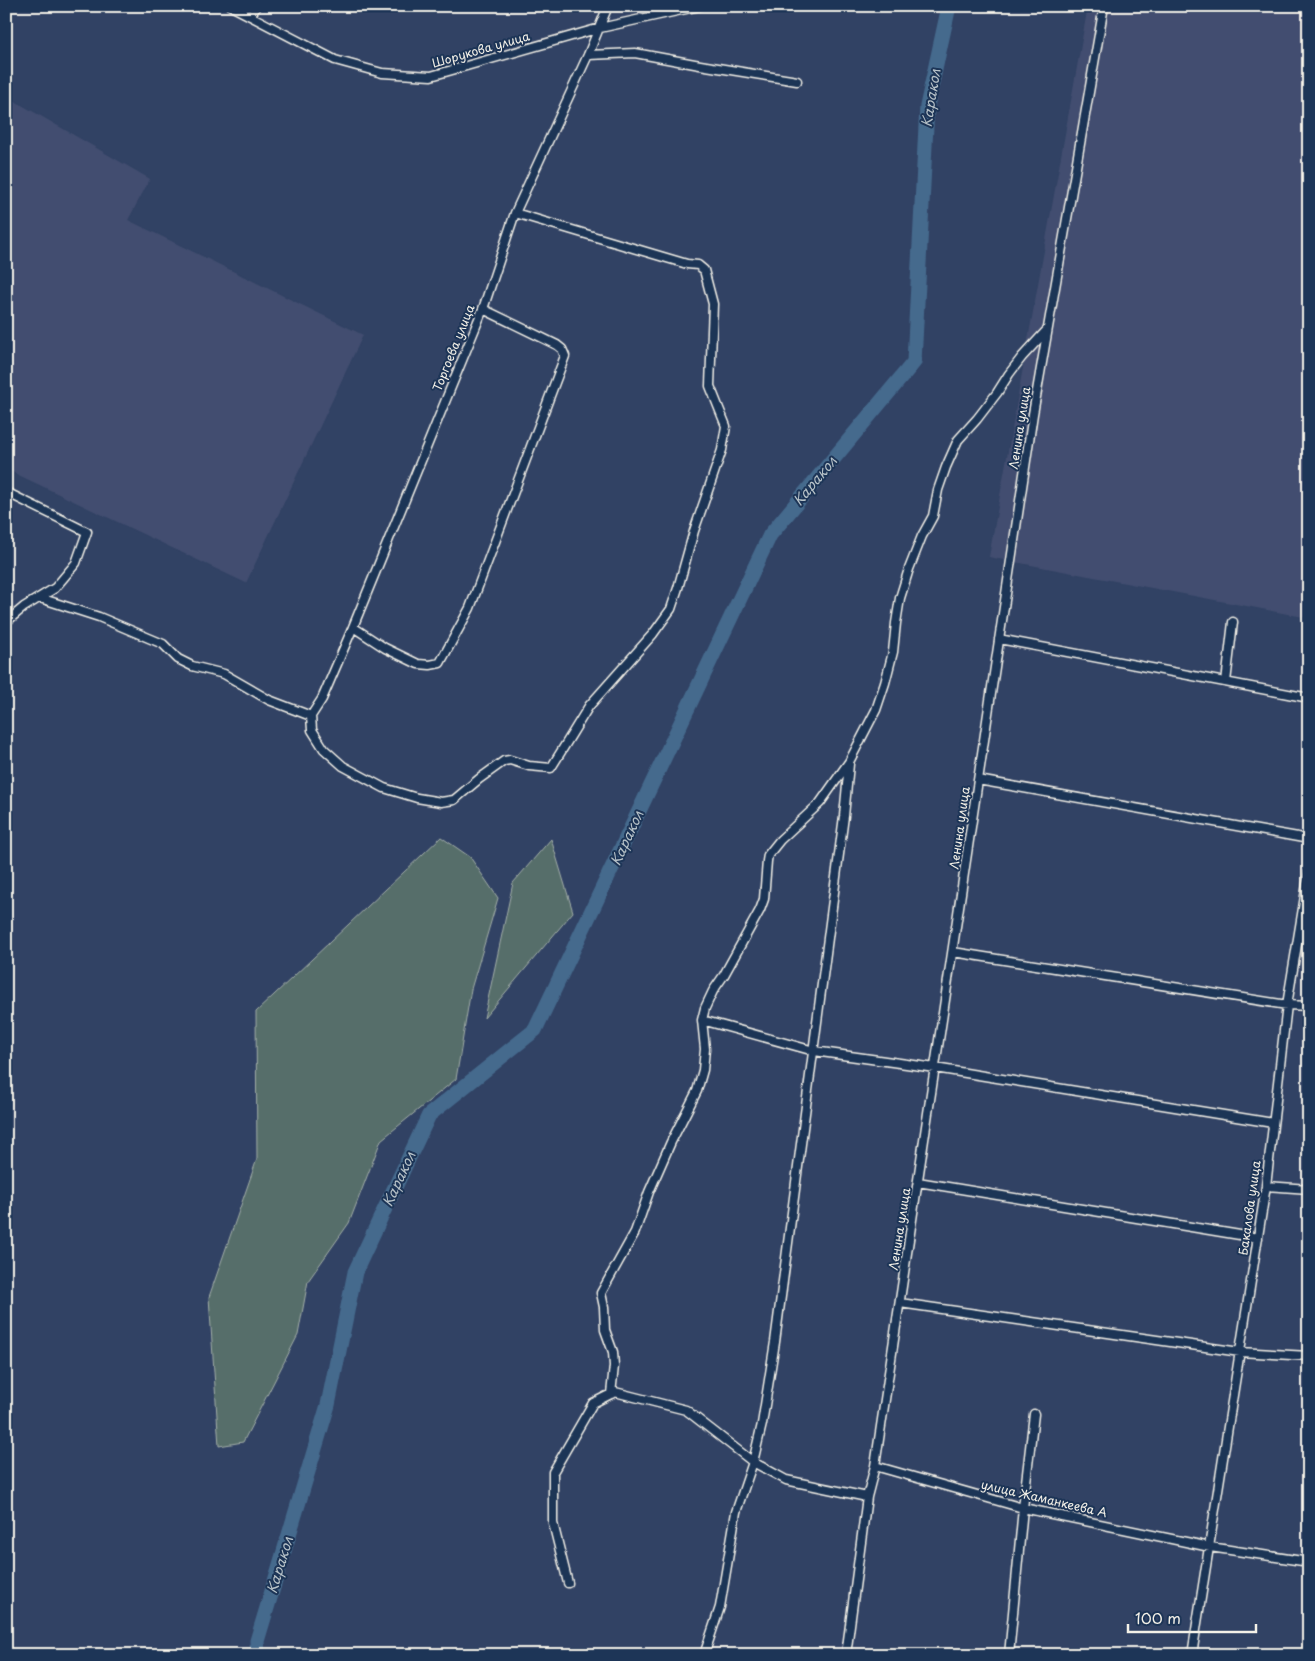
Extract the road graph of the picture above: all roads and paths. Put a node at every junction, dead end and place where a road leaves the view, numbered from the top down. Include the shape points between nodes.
1 (232, 6) edge
2 (256, 6) edge
3 (608, 6) edge
4 (700, 6) edge
5 (1104, 6) edge
6 (251, 16) junction
7 (600, 28) junction
8 (588, 55) junction
9 (797, 81) dead end
10 (515, 213) junction
11 (483, 309) junction
12 (1048, 330) junction
13 (6, 492) edge
14 (40, 598) junction
15 (6, 622) edge
16 (1233, 622) dead end
17 (354, 627) junction
18 (999, 639) junction
19 (1226, 682) junction
20 (1309, 698) edge
21 (311, 716) junction
22 (849, 762) junction
23 (978, 780) junction
24 (1309, 839) edge
25 (1309, 872) edge
26 (953, 952) junction
27 (1287, 1005) junction
28 (1309, 1006) edge
29 (702, 1020) junction
30 (814, 1052) junction
31 (935, 1068) junction
32 (1273, 1123) junction
33 (918, 1182) junction
34 (1266, 1186) junction
35 (1309, 1189) edge
36 (1258, 1238) junction
37 (900, 1303) junction
38 (1240, 1352) junction
39 (1309, 1356) edge
40 (611, 1394) junction
41 (1034, 1414) dead end
42 (753, 1462) junction
43 (875, 1466) junction
44 (867, 1497) junction
45 (1023, 1508) junction
46 (1210, 1547) junction
47 (1309, 1562) edge
48 (568, 1583) dead end
49 (704, 1655) edge
50 (846, 1655) edge
51 (1009, 1655) edge
52 (1192, 1655) edge

1 - 6 street, Шорукова улица
2 - 6 street
3 - 7 street, Торгоева улица
4 - 7 street, Шорукова улица
5 - 12 street, Ленина улица
6 - 7 street, Шорукова улица via 335,60 382,73 431,76
7 - 8 street, Торгоева улица
8 - 9 street via 635,53
8 - 10 street, Торгоева улица
10 - 11 street, Торгоева улица
10 - 21 street via 698,265 704,270 713,304 710,386 726,426 722,450 671,609 589,706 551,768 504,761 454,800 441,802 417,798 384,788 343,766 324,749 312,730
11 - 17 street, Торгоева улица
11 - 17 street via 557,345 565,356 470,608 440,663 430,665 418,664 385,648
12 - 18 street, Ленина улица
12 - 22 street via 1022,356 997,393 958,440 938,490 933,516 922,536 900,598 893,652 876,710
13 - 14 street via 88,532 76,563 56,588
14 - 15 street
14 - 21 street via 99,617 163,644 178,659 192,666 224,674 269,700
16 - 19 street
17 - 21 street, Торгоева улица via 322,699
18 - 19 street
18 - 23 street, Ленина улица
19 - 20 street
22 - 29 street via 820,802 768,855 760,910 713,991
22 - 30 street
23 - 24 street
23 - 26 street, Ленина улица
25 - 27 street, Бакалова улица
26 - 27 street
26 - 31 street, Ленина улица
27 - 28 street
27 - 32 street, Бакалова улица
29 - 30 street
29 - 40 street via 705,1049 697,1091 670,1142 634,1232 601,1293 605,1330 613,1352
30 - 31 street
30 - 42 street via 775,1342
31 - 32 street
31 - 33 street, Ленина улица
32 - 34 street, Бакалова улица
33 - 36 street
33 - 37 street, Ленина улица
34 - 35 street
34 - 36 street, Бакалова улица
36 - 38 street, Бакалова улица
37 - 38 street
37 - 43 street, Ленина улица
38 - 39 street
38 - 46 street, Бакалова улица
40 - 42 street via 615,1392 686,1410
40 - 48 street via 593,1403 553,1472 553,1523
41 - 45 street
42 - 44 street via 786,1480
42 - 49 street via 736,1512 720,1607
43 - 44 street, Ленина улица
43 - 45 street, улица Жаманкеева А
44 - 50 street, Ленина улица
45 - 46 street, улица Жаманкеева А
45 - 51 street
46 - 47 street, улица Жаманкеева А
46 - 52 street, Бакалова улица

